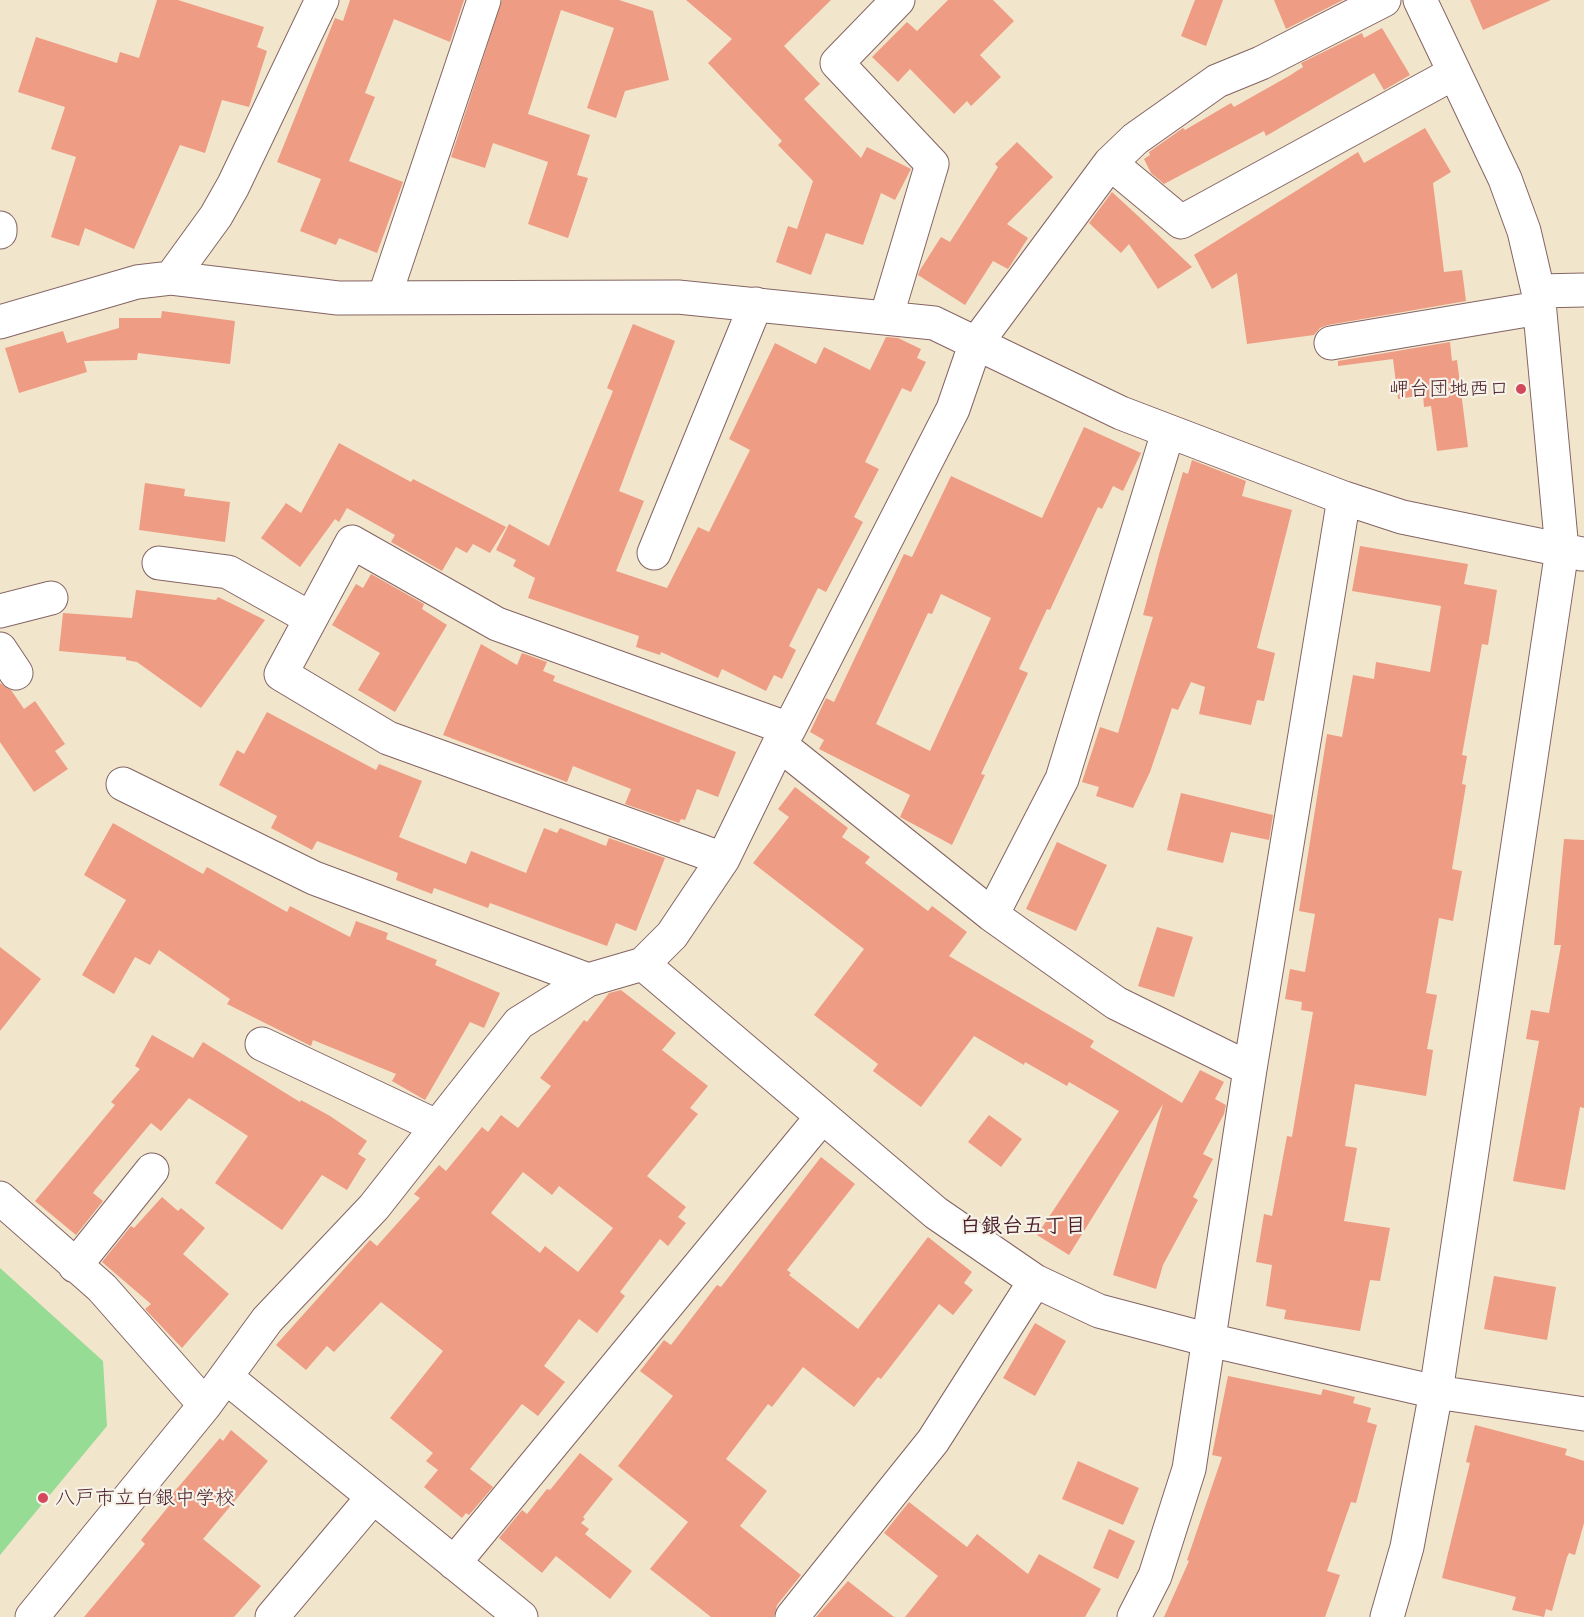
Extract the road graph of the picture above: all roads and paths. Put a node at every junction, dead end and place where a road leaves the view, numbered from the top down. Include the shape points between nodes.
1 (322, 0) edge
2 (484, 0) edge
3 (898, 0) edge
4 (1384, 0) edge
5 (1423, 1) edge
6 (1454, 73) junction
7 (1110, 163) junction
8 (171, 278) junction
9 (1584, 290) edge
10 (384, 298) junction
11 (1539, 299) junction
12 (756, 304) junction
13 (886, 318) junction
14 (0, 322) edge
15 (1331, 343) dead end
16 (975, 345) junction
17 (1168, 432) junction
18 (1344, 498) junction
19 (654, 552) dead end
20 (1573, 552) edge
21 (159, 563) dead end
22 (51, 598) dead end
23 (0, 611) edge
24 (310, 618) junction
25 (784, 736) junction
26 (123, 784) dead end
27 (723, 859) junction
28 (992, 915) junction
29 (643, 964) junction
30 (588, 981) junction
31 (262, 1044) dead end
32 (1250, 1069) junction
33 (822, 1117) junction
34 (436, 1126) junction
35 (152, 1170) dead end
36 (0, 1198) edge
37 (75, 1266) junction
38 (1035, 1281) junction
39 (1209, 1340) junction
40 (226, 1377) junction
41 (1436, 1392) junction
42 (205, 1405) junction
43 (1584, 1414) edge
44 (373, 1497) junction
45 (454, 1563) junction
46 (32, 1617) edge
47 (272, 1617) edge
48 (520, 1617) edge
49 (792, 1617) edge
50 (1134, 1617) edge
51 (1387, 1617) edge

1 - 8 street via 234,186
2 - 10 street
3 - 13 street via 837,63 932,164
4 - 7 street via 1261,63 1216,81 1135,139
5 - 6 street
6 - 7 street via 1181,222
6 - 11 street via 1505,179 1524,231
7 - 16 street
8 - 10 street via 338,298
8 - 14 street via 138,282
9 - 11 street
10 - 12 street via 678,297
11 - 15 street
11 - 20 street
12 - 13 street
12 - 19 street
13 - 16 street via 934,323
16 - 17 street
16 - 25 street via 953,409
17 - 18 street
17 - 28 street via 1062,779
18 - 20 street via 1402,517
18 - 32 street
20 - 41 street
21 - 24 street via 228,572
22 - 23 street
24 - 25 street via 352,542 497,624
24 - 27 street via 281,674 388,738
25 - 27 street
25 - 28 street
26 - 30 street via 314,878
27 - 29 street via 672,935
28 - 32 street via 1116,1004
29 - 30 street
29 - 33 street
30 - 34 street via 519,1023
31 - 34 street
32 - 39 street
33 - 38 street via 936,1213
33 - 45 street
34 - 40 street via 374,1207 267,1320
35 - 37 street
36 - 37 street
37 - 42 street via 102,1288
38 - 39 street via 1099,1311
38 - 49 street via 933,1441
39 - 41 street
39 - 50 street via 1189,1469 1155,1576
40 - 42 street
40 - 44 street
41 - 43 street
41 - 51 street via 1407,1547
42 - 46 street
44 - 45 street
44 - 47 street
45 - 48 street

